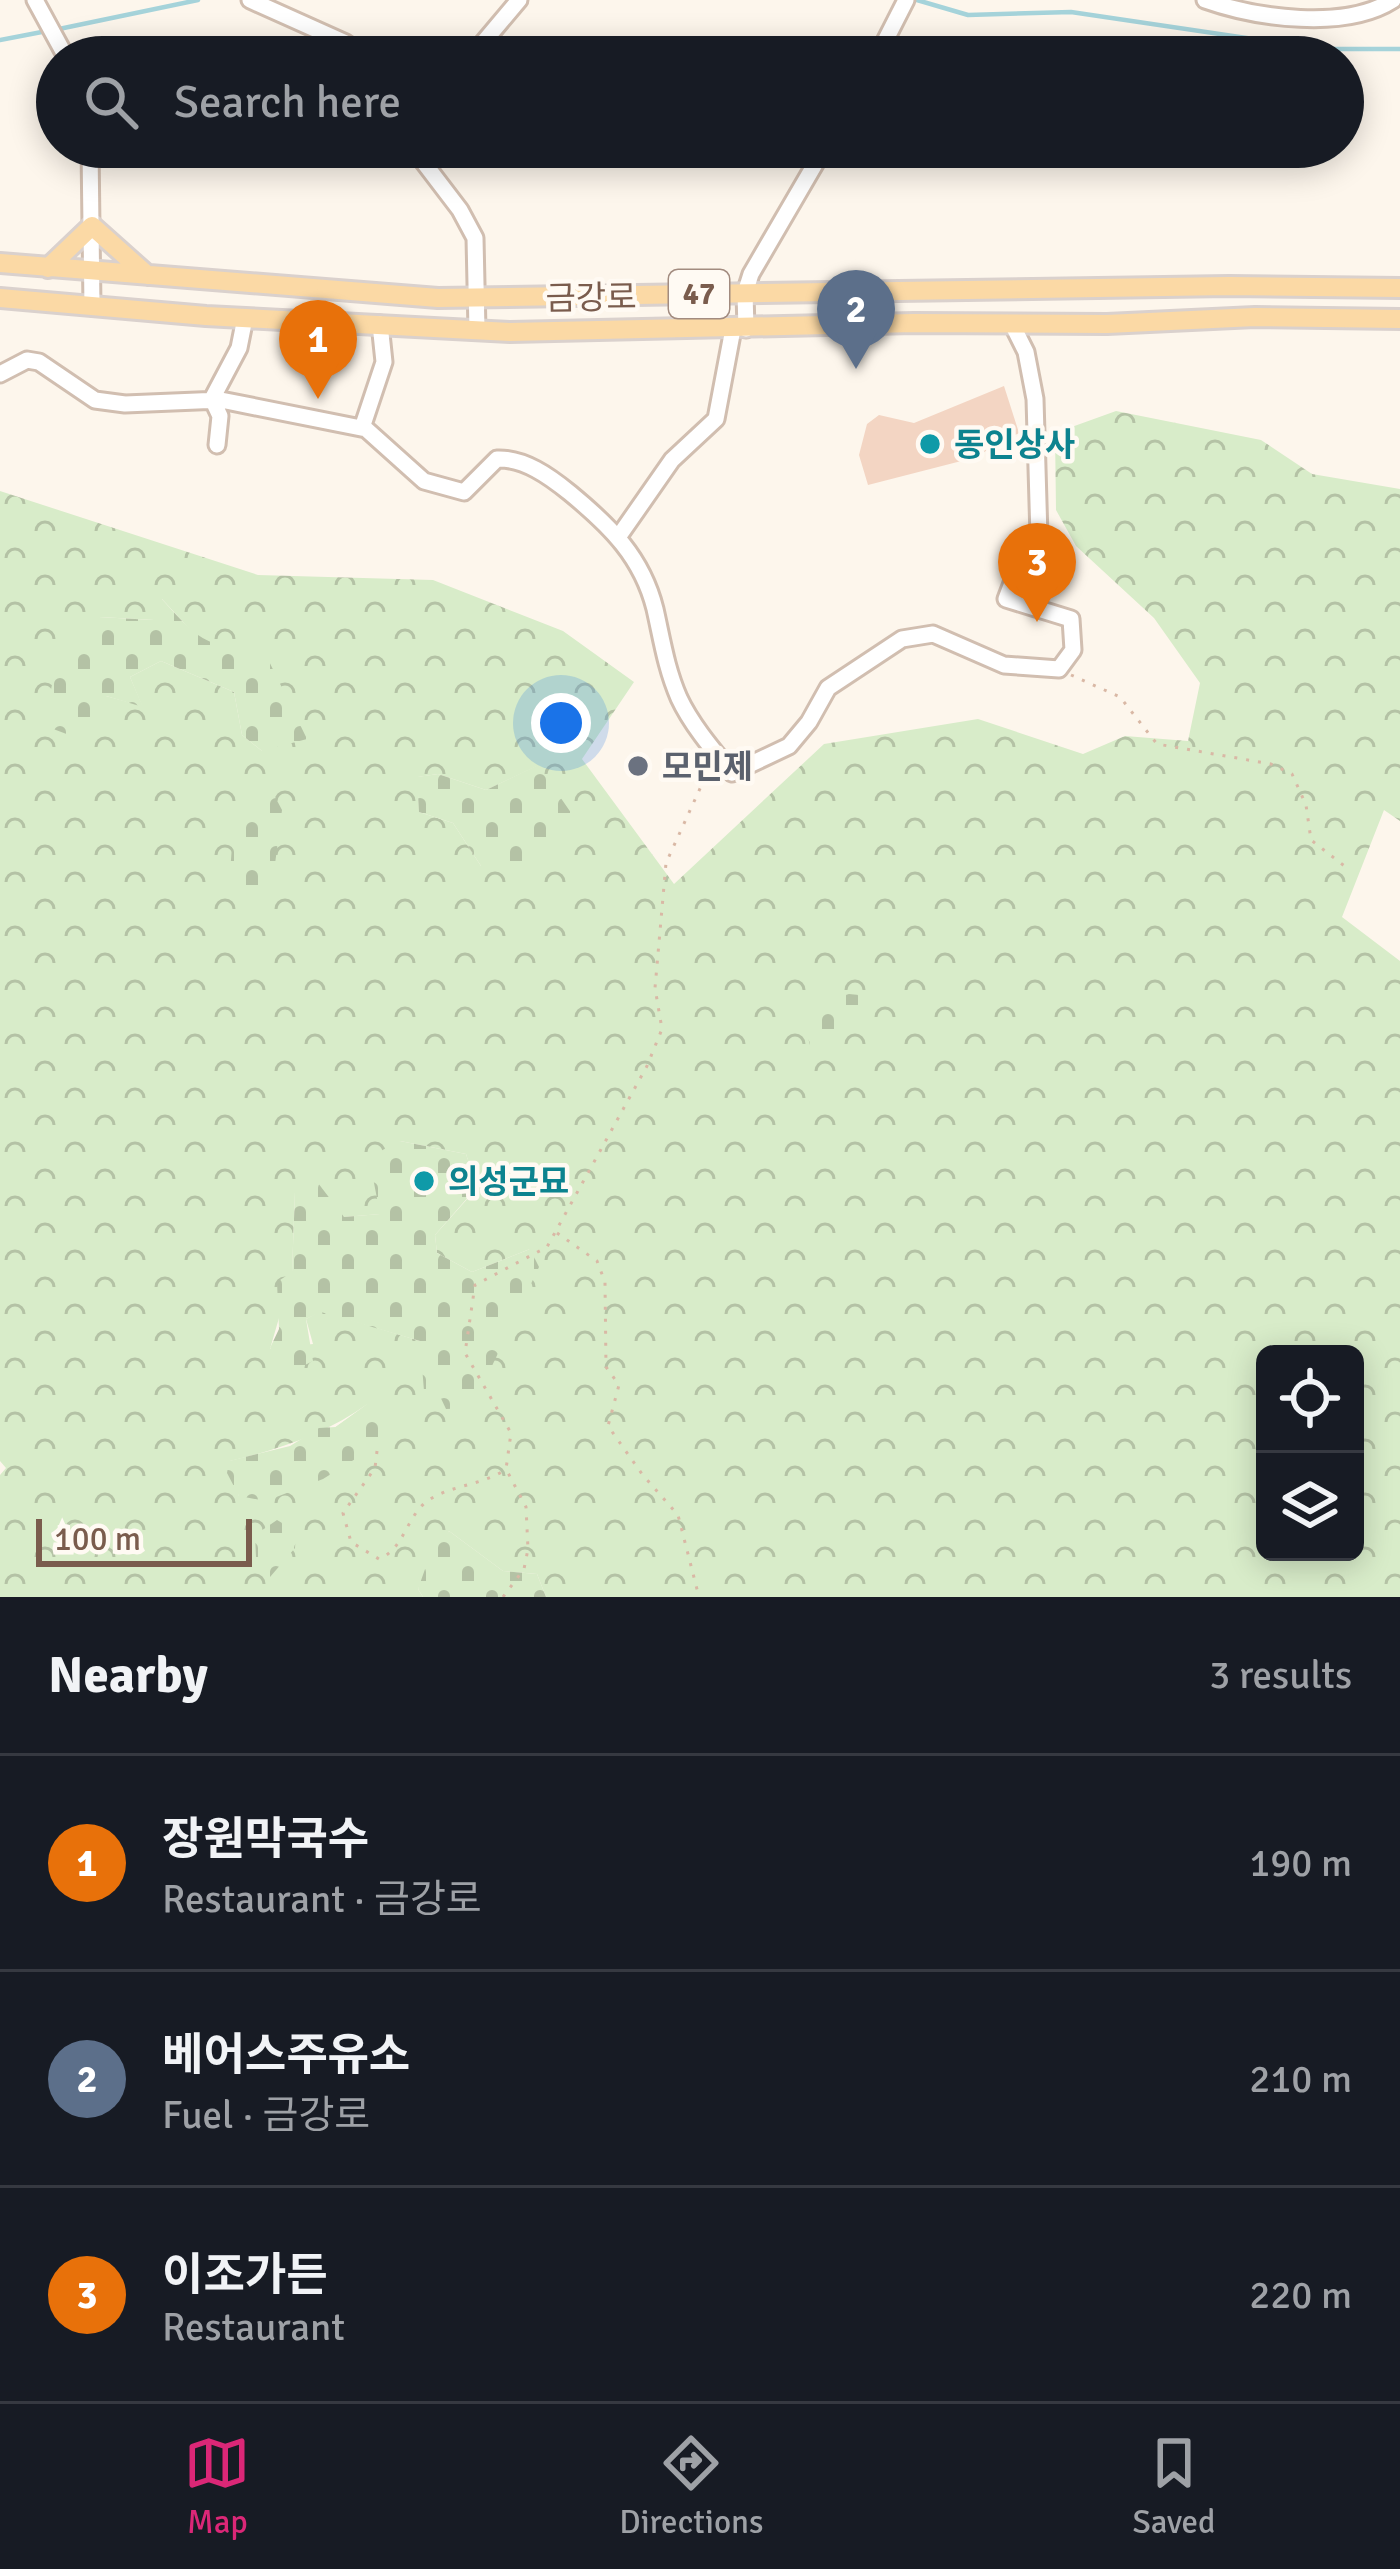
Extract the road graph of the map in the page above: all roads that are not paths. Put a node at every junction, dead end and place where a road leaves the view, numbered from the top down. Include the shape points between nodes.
1 (35, 0) edge
2 (250, 0) edge
3 (519, 0) edge
4 (906, 0) edge
5 (1205, 0) edge
6 (1393, 0) edge
7 (55, 36) edge
8 (330, 36) edge
9 (485, 36) edge
10 (889, 36) edge
11 (91, 168) edge
12 (428, 168) edge
13 (813, 168) edge
14 (92, 226) junction
15 (0, 263) edge
16 (48, 268) junction
17 (94, 272) junction
18 (147, 275) junction
19 (1400, 288) edge
20 (745, 293) junction
21 (478, 297) junction
22 (0, 298) edge
23 (92, 307) junction
24 (245, 318) junction
25 (1400, 320) edge
26 (380, 324) junction
27 (1012, 324) junction
28 (740, 329) junction
29 (477, 330) junction
30 (0, 374) edge
31 (212, 399) junction
32 (362, 428) junction
33 (217, 445) dead end
34 (619, 536) junction

1 - 7 street
2 - 8 street
3 - 9 street
4 - 10 street
5 - 6 street via 1246,15 1342,17 1373,13
11 - 14 street
12 - 21 street via 476,238
13 - 20 street
14 - 16 main road
14 - 17 street
14 - 18 main road
15 - 16 main road, 금강로 / 47
16 - 17 main road, 금강로 / 47
17 - 18 main road, 금강로 / 47
17 - 23 street
18 - 21 main road, 금강로 / 47
19 - 20 main road, 금강로 / 47
20 - 21 main road, 금강로 / 47
20 - 28 street
21 - 29 street
22 - 23 main road, 금강로 / 47
23 - 24 main road, 금강로 / 47
24 - 26 main road, 금강로 / 47
24 - 31 street
25 - 27 main road, 금강로 / 47
26 - 29 main road, 금강로 / 47
26 - 32 street via 384,362
27 - 28 main road, 금강로 / 47
27 - 34 street via 1035,399 1040,537 1006,599 1071,619 1073,650 1059,669 1004,664 933,634 902,639 827,688 789,746 732,773 682,704 654,605
28 - 29 main road, 금강로 / 47
28 - 34 street via 716,419 672,460
30 - 31 street via 26,359 95,400
31 - 32 street
31 - 33 street via 220,416
32 - 34 street via 424,481 464,492 497,459 515,459 559,484

